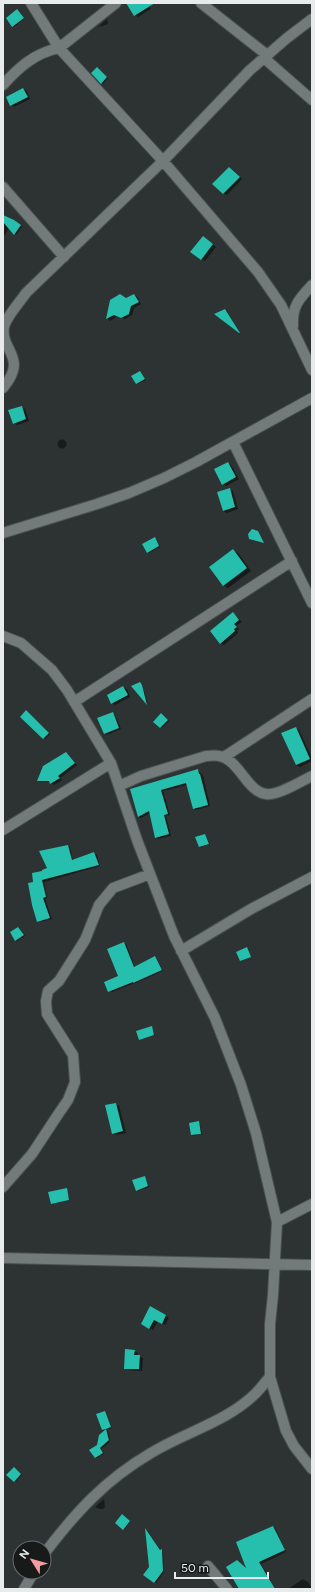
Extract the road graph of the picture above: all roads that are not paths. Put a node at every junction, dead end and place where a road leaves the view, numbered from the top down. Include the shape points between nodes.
1 (31, 3) edge
2 (116, 3) edge
3 (202, 3) edge
4 (312, 19) edge
5 (59, 48) junction
6 (266, 56) junction
7 (3, 85) edge
8 (312, 100) edge
9 (163, 161) junction
10 (3, 187) edge
11 (64, 257) junction
12 (312, 285) edge
13 (293, 330) junction
14 (312, 370) edge
15 (3, 388) edge
16 (312, 398) edge
17 (233, 442) junction
18 (3, 533) edge
19 (292, 562) junction
20 (312, 602) edge
21 (3, 636) edge
22 (312, 699) edge
23 (74, 702) junction
24 (224, 757) junction
25 (110, 763) junction
26 (312, 776) edge
27 (119, 786) junction
28 (3, 830) edge
29 (150, 874) junction
30 (312, 877) edge
31 (181, 951) junction
32 (3, 1187) edge
33 (312, 1204) edge
34 (277, 1222) junction
35 (3, 1258) edge
36 (274, 1264) junction
37 (312, 1265) edge
38 (270, 1377) junction
39 (312, 1469) edge
40 (52, 1544) edge
41 (208, 1566) dead end
42 (29, 1580) edge
43 (24, 1589) edge
44 (227, 1589) edge

1 - 5 street
2 - 5 street
3 - 6 street
4 - 6 street
5 - 7 street via 48,50 19,67
5 - 9 street
6 - 8 street
6 - 9 street
9 - 11 street
9 - 13 street via 258,272 281,305
10 - 11 street
11 - 15 street via 26,293 10,314 4,327 5,342 14,362 12,374
12 - 13 street via 298,301 293,315
13 - 14 street
16 - 17 street
17 - 18 street via 129,493
17 - 19 street
19 - 20 street
19 - 23 street
21 - 23 street via 21,643 52,670
22 - 24 street
23 - 25 street
24 - 26 street via 249,783 266,794 277,792
24 - 27 street via 206,756 141,776
25 - 27 street
25 - 28 street
27 - 29 street
29 - 31 street
29 - 32 street via 113,888 99,906 85,940 58,981 48,991 47,1014 73,1055 75,1082 68,1100 32,1154
30 - 31 street via 251,909
31 - 34 street via 215,1018 241,1085 256,1133
33 - 34 street
34 - 36 street
35 - 36 street
36 - 37 street
36 - 38 street
38 - 39 street via 286,1431
38 - 40 street via 256,1394 232,1412 151,1452 102,1487 87,1501
41 - 44 street
42 - 43 street

